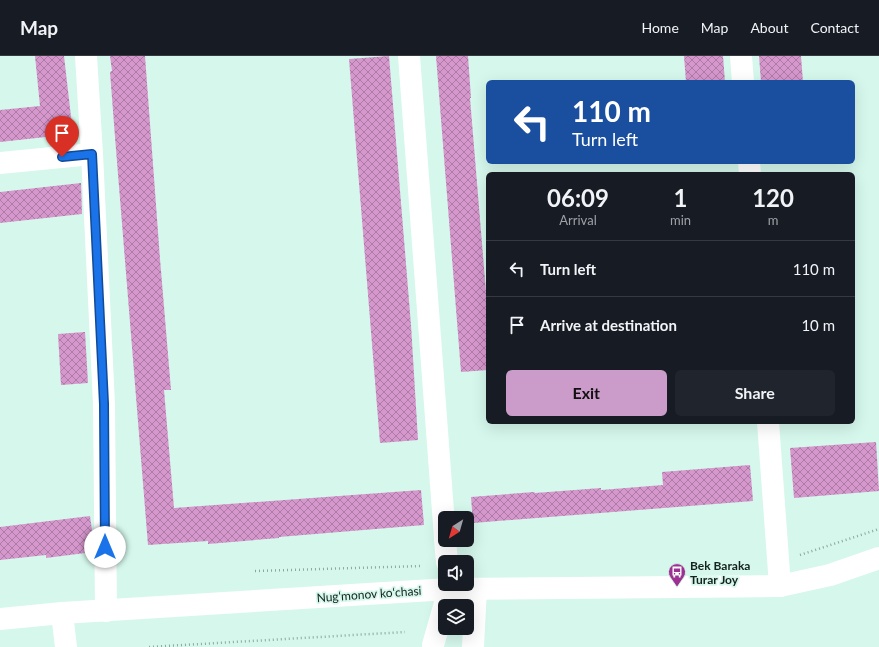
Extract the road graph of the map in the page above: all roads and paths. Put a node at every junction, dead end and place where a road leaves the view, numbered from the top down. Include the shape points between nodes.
1 (86, 56) edge
2 (409, 56) edge
3 (741, 56) edge
4 (743, 80) edge
5 (92, 154) junction
6 (0, 163) edge
7 (768, 424) edge
8 (443, 511) edge
9 (879, 529) edge
10 (799, 556) dead end
11 (879, 558) edge
12 (421, 566) dead end
13 (255, 571) dead end
14 (780, 586) junction
15 (438, 587) edge
16 (476, 589) joint
17 (448, 591) edge
18 (106, 610) junction
19 (62, 613) junction
20 (0, 618) edge
21 (405, 632) dead end
22 (432, 645) dead end
23 (66, 647) edge
24 (149, 647) edge
25 (473, 647) edge

1 - 5 street
2 - 8 street
3 - 4 street
5 - 6 street
5 - 18 street via 104,404
7 - 14 street
9 - 10 path
11 - 14 street, Nugʻmonov koʻchasi via 830,575
12 - 13 path
14 - 16 street, Nugʻmonov koʻchasi
15 - 18 street, Nugʻmonov koʻchasi
16 - 25 street
17 - 22 street
18 - 19 street, Nugʻmonov koʻchasi
19 - 20 street, Nugʻmonov koʻchasi
19 - 23 street
21 - 24 path

